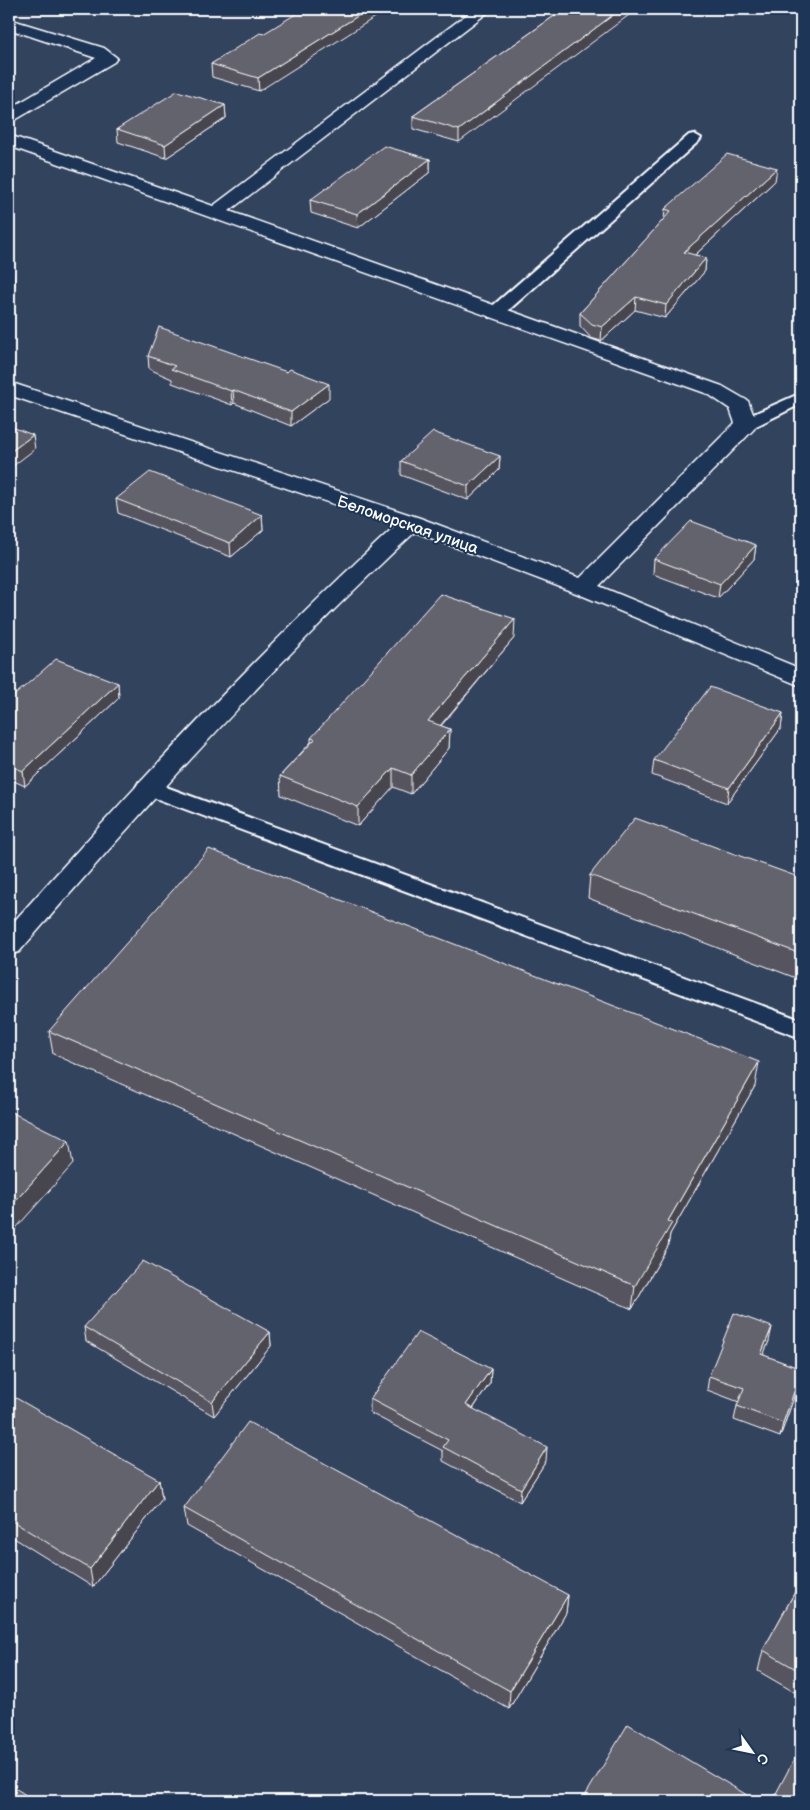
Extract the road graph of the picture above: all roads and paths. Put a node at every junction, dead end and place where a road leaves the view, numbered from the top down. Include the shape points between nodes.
1 (484, 9) edge
2 (9, 24) edge
3 (9, 116) edge
4 (694, 138) dead end
5 (9, 140) edge
6 (215, 213) junction
7 (495, 313) junction
8 (9, 388) edge
9 (801, 398) edge
10 (746, 424) junction
11 (412, 523) junction
12 (584, 588) junction
13 (801, 678) edge
14 (147, 787) junction
15 (9, 945) edge
16 (801, 1029) edge

1 - 6 street
2 - 3 street via 108,58
4 - 7 lane
5 - 6 street
6 - 7 street
7 - 10 street via 715,390 740,406
8 - 11 street, Беломорская улица
9 - 10 lane
10 - 12 street
11 - 12 street, Беломорская улица
11 - 14 street via 349,579
12 - 13 street, Беломорская улица
14 - 15 street
14 - 16 lane

